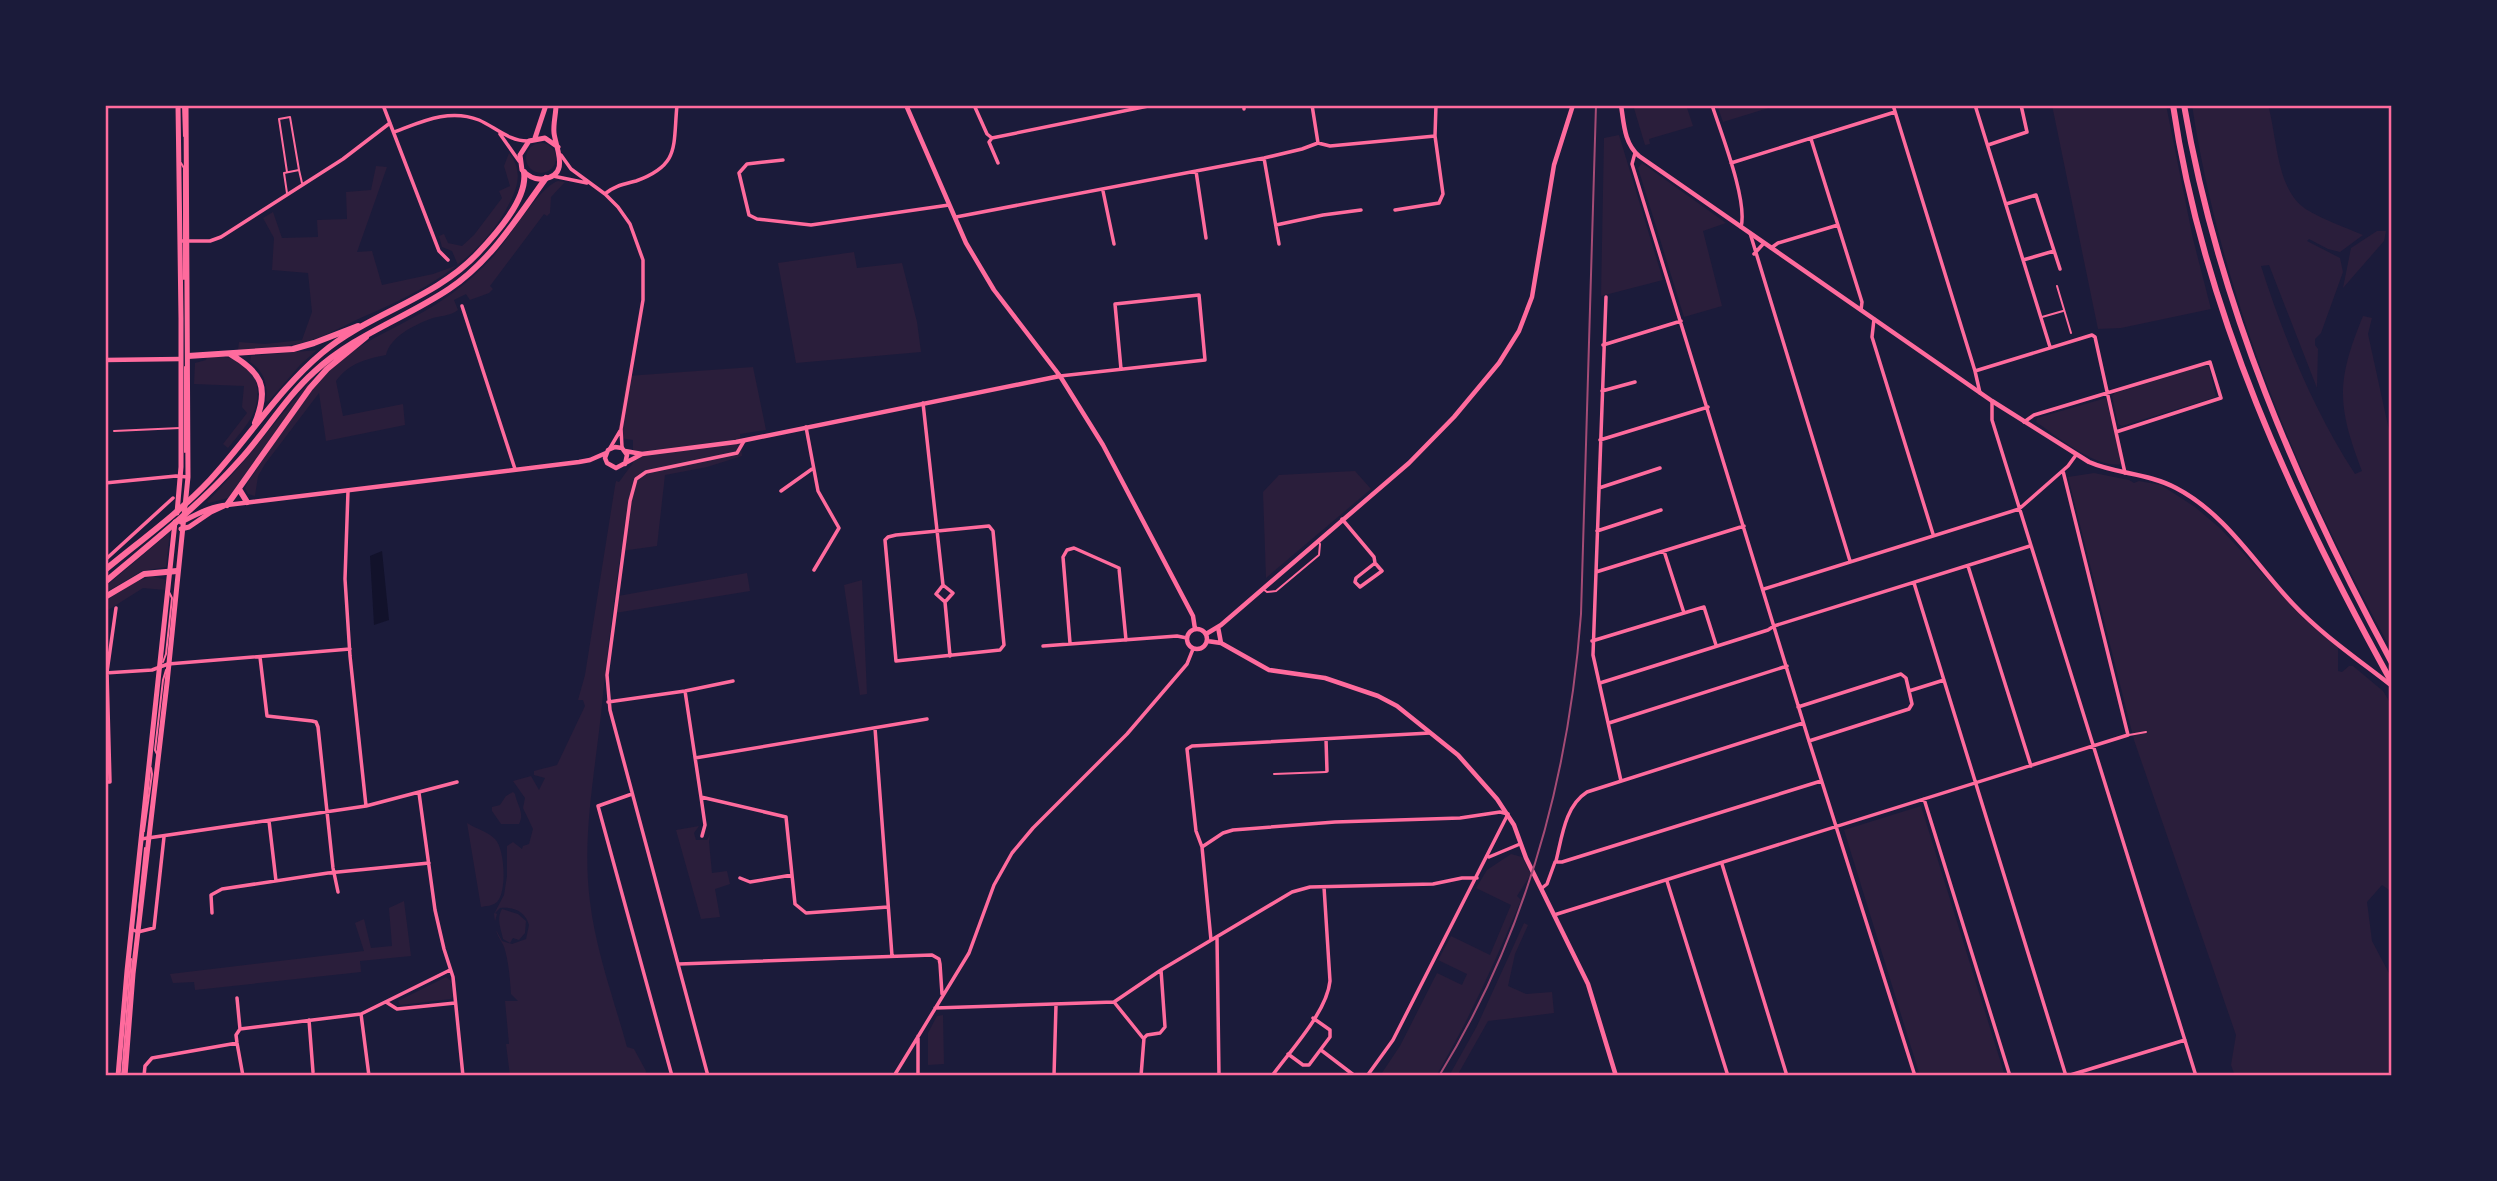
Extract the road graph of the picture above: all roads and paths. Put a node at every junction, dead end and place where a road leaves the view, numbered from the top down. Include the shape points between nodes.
1 (182, 105) edge
2 (383, 105) edge
3 (546, 105) edge
4 (556, 105) edge
5 (677, 105) edge
6 (906, 105) edge
7 (974, 105) edge
8 (1153, 105) edge
9 (1312, 105) edge
10 (1436, 105) edge
11 (1575, 105) edge
12 (1621, 105) edge
13 (1712, 105) edge
14 (1893, 105) edge
15 (1975, 105) edge
16 (2021, 105) edge
17 (2173, 105) edge
18 (2184, 105) edge
19 (1895, 112) junction
20 (390, 123) junction
21 (394, 132) junction
22 (499, 132) junction
23 (1435, 136) junction
24 (992, 138) junction
25 (1811, 139) junction
26 (532, 140) junction
27 (1318, 143) junction
28 (1988, 145) junction
29 (558, 147) junction
30 (1635, 153) junction
31 (561, 155) junction
32 (1264, 159) junction
33 (783, 160) dead end
34 (519, 161) junction
35 (998, 163) dead end
36 (1731, 163) junction
37 (299, 170) junction
38 (288, 172) junction
39 (524, 172) junction
40 (1196, 172) junction
41 (549, 177) junction
42 (302, 185) junction
43 (591, 185) junction
44 (1103, 191) junction
45 (287, 194) junction
46 (605, 194) junction
47 (950, 204) junction
48 (2006, 204) junction
49 (1361, 210) dead end
50 (1395, 210) dead end
51 (956, 217) junction
52 (1276, 225) junction
53 (1838, 225) junction
54 (1741, 227) junction
55 (1750, 233) junction
56 (1206, 238) dead end
57 (184, 241) junction
58 (1765, 243) junction
59 (1114, 244) dead end
60 (1279, 244) dead end
61 (1771, 248) junction
62 (2054, 251) junction
63 (1754, 254) junction
64 (448, 260) dead end
65 (2023, 260) junction
66 (2060, 269) dead end
67 (2057, 286) dead end
68 (1606, 298) dead end
69 (462, 306) dead end
70 (1861, 310) junction
71 (2064, 310) junction
72 (2041, 317) junction
73 (1874, 319) junction
74 (1681, 321) junction
75 (363, 325) junction
76 (375, 329) junction
77 (2071, 333) dead end
78 (1603, 345) junction
79 (2050, 347) junction
80 (230, 354) junction
81 (188, 356) junction
82 (180, 359) junction
83 (105, 360) edge
84 (1121, 369) junction
85 (1975, 371) junction
86 (1060, 376) junction
87 (1635, 382) dead end
88 (1602, 391) junction
89 (1980, 393) junction
90 (2107, 393) junction
91 (1992, 401) junction
92 (923, 403) junction
93 (1707, 407) junction
94 (2024, 422) junction
95 (806, 427) junction
96 (181, 428) junction
97 (253, 429) junction
98 (621, 429) junction
99 (114, 431) dead end
100 (2116, 432) junction
101 (744, 440) junction
102 (1600, 440) junction
103 (623, 449) junction
104 (608, 451) junction
105 (642, 454) junction
106 (2076, 455) junction
107 (590, 460) junction
108 (607, 463) junction
109 (625, 464) junction
110 (1660, 468) dead end
111 (515, 469) junction
112 (812, 469) junction
113 (2063, 471) junction
114 (2125, 472) junction
115 (184, 477) junction
116 (105, 483) edge
117 (239, 488) junction
118 (1598, 488) junction
119 (348, 489) junction
120 (781, 491) dead end
121 (176, 497) junction
122 (247, 502) junction
123 (226, 505) junction
124 (2019, 509) junction
125 (1661, 510) dead end
126 (1342, 519) junction
127 (179, 526) junction
128 (1744, 526) junction
129 (938, 531) junction
130 (1597, 531) junction
131 (1934, 535) junction
132 (1318, 540) junction
133 (2030, 546) junction
134 (1664, 551) junction
135 (105, 560) edge
136 (1850, 561) junction
137 (1375, 563) junction
138 (1969, 566) junction
139 (105, 570) edge
140 (814, 570) dead end
141 (174, 571) junction
142 (1596, 572) junction
143 (105, 582) edge
144 (1914, 583) junction
145 (943, 585) junction
146 (1262, 589) junction
147 (1764, 589) junction
148 (105, 597) edge
149 (945, 602) junction
150 (116, 608) dead end
151 (1684, 613) junction
152 (1218, 626) junction
153 (1774, 626) junction
154 (1195, 629) junction
155 (1206, 634) junction
156 (1187, 638) junction
157 (1126, 640) junction
158 (1207, 641) junction
159 (1592, 641) junction
160 (1070, 643) junction
161 (1221, 643) junction
162 (1043, 646) dead end
163 (1716, 646) junction
164 (350, 649) junction
165 (1193, 649) junction
166 (950, 656) junction
167 (260, 657) junction
168 (2392, 663) edge
169 (168, 664) junction
170 (1787, 666) junction
171 (160, 668) junction
172 (106, 672) edge
173 (1945, 679) junction
174 (733, 681) dead end
175 (1600, 683) junction
176 (2392, 684) edge
177 (685, 691) junction
178 (1909, 691) junction
179 (608, 702) junction
180 (1798, 707) junction
181 (927, 719) dead end
182 (1609, 723) junction
183 (1803, 723) junction
184 (875, 728) junction
185 (107, 731) edge
186 (2146, 732) dead end
187 (1432, 733) junction
188 (2128, 735) junction
189 (1326, 739) junction
190 (1809, 741) junction
191 (2092, 747) junction
192 (695, 758) junction
193 (2031, 766) junction
194 (1327, 771) joint
195 (1274, 774) dead end
196 (1621, 781) junction
197 (1821, 781) junction
198 (107, 782) edge
199 (457, 782) dead end
200 (1975, 784) junction
201 (419, 793) junction
202 (632, 794) junction
203 (701, 797) junction
204 (1924, 799) junction
205 (366, 806) junction
206 (327, 811) junction
207 (1508, 814) junction
208 (269, 820) junction
209 (1837, 827) junction
210 (164, 836) junction
211 (702, 836) dead end
212 (141, 839) junction
213 (149, 839) junction
214 (1521, 844) junction
215 (1202, 847) junction
216 (1487, 858) junction
217 (1555, 862) junction
218 (429, 863) junction
219 (1721, 864) junction
220 (334, 873) junction
221 (792, 875) junction
222 (740, 878) dead end
223 (1477, 878) junction
224 (276, 881) junction
225 (1667, 881) junction
226 (1324, 887) junction
227 (1542, 888) junction
228 (338, 892) dead end
229 (888, 907) junction
230 (212, 914) dead end
231 (1553, 915) junction
232 (135, 931) junction
233 (1217, 937) junction
234 (1212, 940) junction
235 (892, 956) junction
236 (679, 964) junction
237 (451, 970) junction
238 (1161, 970) junction
239 (942, 996) junction
240 (237, 998) dead end
241 (386, 1002) junction
242 (1114, 1002) junction
243 (455, 1003) junction
244 (1056, 1005) junction
245 (934, 1008) junction
246 (361, 1014) junction
247 (1314, 1018) junction
248 (309, 1020) junction
249 (240, 1028) junction
250 (918, 1035) junction
251 (1143, 1038) junction
252 (2185, 1040) junction
253 (237, 1044) junction
254 (1321, 1050) junction
255 (1288, 1054) junction
256 (313, 1072) dead end
257 (122, 1076) edge
258 (144, 1076) edge
259 (243, 1076) edge
260 (369, 1076) edge
261 (463, 1076) edge
262 (672, 1076) edge
263 (708, 1076) edge
264 (894, 1076) edge
265 (918, 1076) edge
266 (1054, 1076) edge
267 (1141, 1076) edge
268 (1219, 1076) edge
269 (1272, 1076) edge
270 (1356, 1076) edge
271 (1367, 1076) edge
272 (1616, 1076) edge
273 (1728, 1076) edge
274 (1787, 1076) edge
275 (1915, 1076) edge
276 (2010, 1076) edge
277 (2066, 1076) edge
278 (2196, 1076) edge

1 - 57 main road
1 - 57 main road via 187,144
2 - 20 street
3 - 26 main road
4 - 29 main road
5 - 46 street via 667,163 655,174
6 - 47 street
7 - 24 street
8 - 24 street
9 - 27 street
10 - 23 street
11 - 12 street
11 - 126 street via 1554,165 1536,284 1519,331 1447,425
12 - 30 street
13 - 36 street
14 - 19 street
15 - 28 street
16 - 28 street via 2027,132
17 - 176 highway via 2197,222 2251,387 2334,575
18 - 168 highway via 2216,250 2261,383 2323,529
19 - 25 street
19 - 85 street
20 - 21 street
20 - 42 street
21 - 22 street via 442,116 464,116
21 - 64 street via 439,251
22 - 26 street via 517,140
22 - 34 street
23 - 27 street via 1329,146
23 - 50 street via 1442,200
24 - 35 street via 989,142
25 - 36 street
25 - 53 street
26 - 29 main road via 545,138
26 - 34 main road via 522,148
27 - 32 street
28 - 48 street
29 - 31 main road
30 - 54 street
30 - 74 street via 1632,164
31 - 41 main road via 559,167
31 - 43 street
32 - 40 street
32 - 52 street
33 - 47 street via 747,164 739,173 749,215 811,225
34 - 39 main road
36 - 54 street via 1744,215
37 - 38 lane
37 - 38 lane via 290,117 279,119
37 - 42 lane
38 - 45 lane via 284,173
39 - 41 main road via 533,178
39 - 75 highway via 524,186 510,214 474,257 433,288
40 - 44 street
40 - 56 street
41 - 43 street
41 - 76 highway via 473,270 437,296
42 - 45 street
43 - 46 street
44 - 51 street
44 - 59 street
45 - 57 street via 220,237
46 - 98 street via 630,224 643,260 643,300
47 - 51 street
48 - 62 street via 2033,194 2037,197
48 - 65 street
49 - 52 street
51 - 86 street via 994,290
52 - 60 street
53 - 61 street
53 - 70 street
54 - 55 street
55 - 58 street
55 - 63 street
57 - 81 main road
57 - 82 main road
58 - 61 street
58 - 63 street
61 - 70 street
62 - 65 street
62 - 66 street
63 - 136 street
65 - 72 street
67 - 71 lane
68 - 78 street
69 - 111 street
70 - 73 street
71 - 72 lane
71 - 77 lane
72 - 79 street
73 - 89 street
73 - 131 street via 1872,337
74 - 78 street
74 - 93 street
75 - 80 highway via 293,349
75 - 97 highway via 303,370
76 - 117 highway via 310,388
76 - 143 highway via 312,374 203,499
78 - 88 street
79 - 85 street
79 - 90 street via 2089,334 2095,337
80 - 81 highway
80 - 97 highway via 254,369 262,385
81 - 82 main road
81 - 115 main road
82 - 83 street
82 - 96 main road
84 - 84 street via 1205,360 1199,295 1115,304
84 - 86 street
85 - 89 street
86 - 92 street
86 - 154 street via 1125,485 1193,616
87 - 88 street
88 - 102 street
89 - 91 street
90 - 94 street
90 - 100 street
90 - 100 street via 2210,362 2221,398
91 - 94 street
91 - 124 street via 1992,420
92 - 95 street
92 - 129 street
93 - 102 street
93 - 128 street
94 - 106 street
95 - 101 street
95 - 112 street
96 - 99 lane
96 - 115 main road
97 - 139 highway via 207,482
98 - 103 street
98 - 104 street
100 - 114 street
101 - 105 street
101 - 179 street via 737,453 646,472 636,479 614,617
102 - 118 street
103 - 104 street
103 - 105 street
103 - 109 street
104 - 107 street
104 - 108 street
105 - 109 street
106 - 113 street
106 - 114 street
107 - 108 street
107 - 111 street
108 - 109 street via 616,468
110 - 118 street
111 - 119 street
112 - 120 street
112 - 140 street via 817,491 839,528
113 - 124 street
113 - 188 street
114 - 176 street via 2176,488 2197,502 2224,524 2292,603
115 - 116 street
115 - 121 main road
115 - 127 main road
117 - 122 highway
117 - 123 highway
118 - 130 street
119 - 122 street
119 - 164 street via 345,579
121 - 127 main road
121 - 135 street
122 - 123 street
123 - 127 main road via 190,527
124 - 131 street
124 - 133 street
125 - 130 street
126 - 132 street
126 - 137 street
127 - 141 main road
128 - 134 street
128 - 147 street
129 - 145 street
129 - 166 street via 989,526 993,531 1004,645 1000,650
129 - 166 street via 888,537 884,546 896,661
130 - 142 street
131 - 136 street
132 - 146 street
132 - 146 lane via 1320,553 1310,562 1276,591
133 - 138 street
133 - 191 street
134 - 142 street
134 - 151 street
136 - 147 street
137 - 137 street via 1382,570 1360,587 1356,578
138 - 144 street
138 - 193 street
141 - 148 highway via 144,574
141 - 169 main road
141 - 171 main road
142 - 159 street
144 - 153 street
144 - 173 street
145 - 149 street via 936,594
145 - 149 street via 953,593
146 - 152 street
147 - 153 street
149 - 166 street
150 - 172 street
151 - 159 street
151 - 163 street via 1704,607
152 - 155 street
152 - 161 street
153 - 163 street
153 - 170 street
154 - 155 street
154 - 156 street
155 - 158 street
156 - 157 street
156 - 165 street
157 - 160 street
157 - 160 street via 1119,568 1074,548 1063,558
158 - 161 street
158 - 165 street
159 - 175 street
160 - 162 street
161 - 187 street via 1276,673 1325,678 1378,696
163 - 175 street
164 - 167 street
164 - 205 street
165 - 239 street via 1187,664 1127,734 1012,853 994,885 969,953
167 - 169 street
167 - 206 street via 267,716 316,722
169 - 171 street
169 - 213 main road
170 - 180 street
170 - 182 street
171 - 172 street
171 - 212 main road
172 - 185 street
173 - 178 street
173 - 200 street
174 - 177 street
175 - 182 street
177 - 179 street
177 - 192 street
178 - 180 street via 1901,674
178 - 190 street via 1909,709
179 - 202 street
180 - 183 street
181 - 184 street
182 - 196 street
183 - 190 street
183 - 196 street
184 - 192 street
184 - 229 street
185 - 198 street
186 - 188 lane
187 - 189 street
187 - 207 street via 1458,755
188 - 191 street
189 - 194 street
189 - 215 street via 1187,749 1196,831
190 - 197 street
191 - 193 street
191 - 252 street
192 - 203 street
193 - 200 street
194 - 195 lane
196 - 217 street via 1578,798 1571,807
197 - 209 street
197 - 217 street
199 - 201 street
200 - 204 street
200 - 277 street
201 - 205 street
201 - 218 street
202 - 236 street
202 - 262 street via 598,806
203 - 211 street
203 - 221 street via 786,817
204 - 209 street
204 - 276 street
205 - 206 street
206 - 208 street
206 - 220 street
207 - 214 street
207 - 215 street via 1233,830
207 - 216 street
208 - 210 street
208 - 224 street
209 - 219 street
209 - 275 street
210 - 213 street
210 - 232 street via 154,928
212 - 213 street
212 - 232 main road
213 - 232 main road
214 - 216 street
214 - 227 street
215 - 234 street
216 - 223 street
217 - 227 street
218 - 220 street
218 - 237 street via 435,911
219 - 225 street
219 - 274 street
220 - 224 street
220 - 228 street
221 - 222 street via 750,882
221 - 229 street via 794,904 806,913
223 - 226 street
223 - 271 street via 1393,1040
224 - 230 street via 216,890 211,895
225 - 231 street
225 - 273 street
226 - 233 street via 1292,892
226 - 247 street via 1329,986
227 - 231 street
229 - 235 street
231 - 272 street via 1588,984
232 - 257 main road
232 - 257 main road via 129,951
233 - 234 street
233 - 268 street
234 - 238 street
235 - 236 street
235 - 239 street via 936,957
236 - 263 street
237 - 241 street
237 - 243 street
238 - 242 street
238 - 251 street via 1166,1027 1160,1034
239 - 245 street
240 - 249 street
241 - 243 street via 397,1009
241 - 246 street
242 - 244 street
242 - 251 street
243 - 261 street
244 - 245 street
244 - 266 street
245 - 250 street
246 - 248 street
246 - 260 street
247 - 254 street via 1331,1033
247 - 255 street
248 - 249 street
248 - 256 street
249 - 253 street
250 - 264 street
250 - 265 street
251 - 267 street
252 - 277 street
252 - 278 street
253 - 258 street via 152,1058
253 - 259 street
254 - 255 street via 1307,1066
254 - 270 street
255 - 269 street

